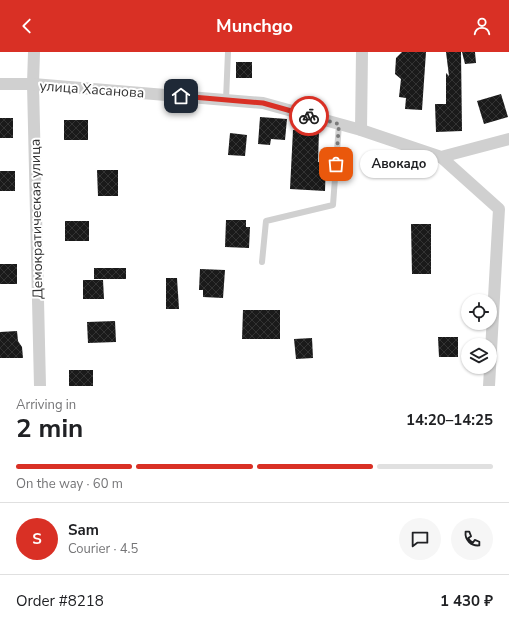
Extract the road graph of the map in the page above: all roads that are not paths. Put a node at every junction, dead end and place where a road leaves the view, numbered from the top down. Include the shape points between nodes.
1 (34, 52) edge
2 (228, 52) edge
3 (362, 52) edge
4 (0, 84) edge
5 (33, 84) junction
6 (226, 100) junction
7 (339, 124) junction
8 (360, 130) junction
9 (509, 139) edge
10 (441, 157) junction
11 (262, 262) dead end
12 (40, 386) edge
13 (489, 386) edge

1 - 5 street, Демократическая улица
2 - 6 lane
3 - 8 street
4 - 5 street, улица Хасанова
5 - 6 street, улица Хасанова
5 - 12 street, Демократическая улица
6 - 7 street, улица Хасанова via 263,103
7 - 8 street, улица Хасанова
7 - 11 lane via 333,205 266,220
8 - 10 street, улица Хасанова
9 - 10 street
10 - 13 street via 499,209

